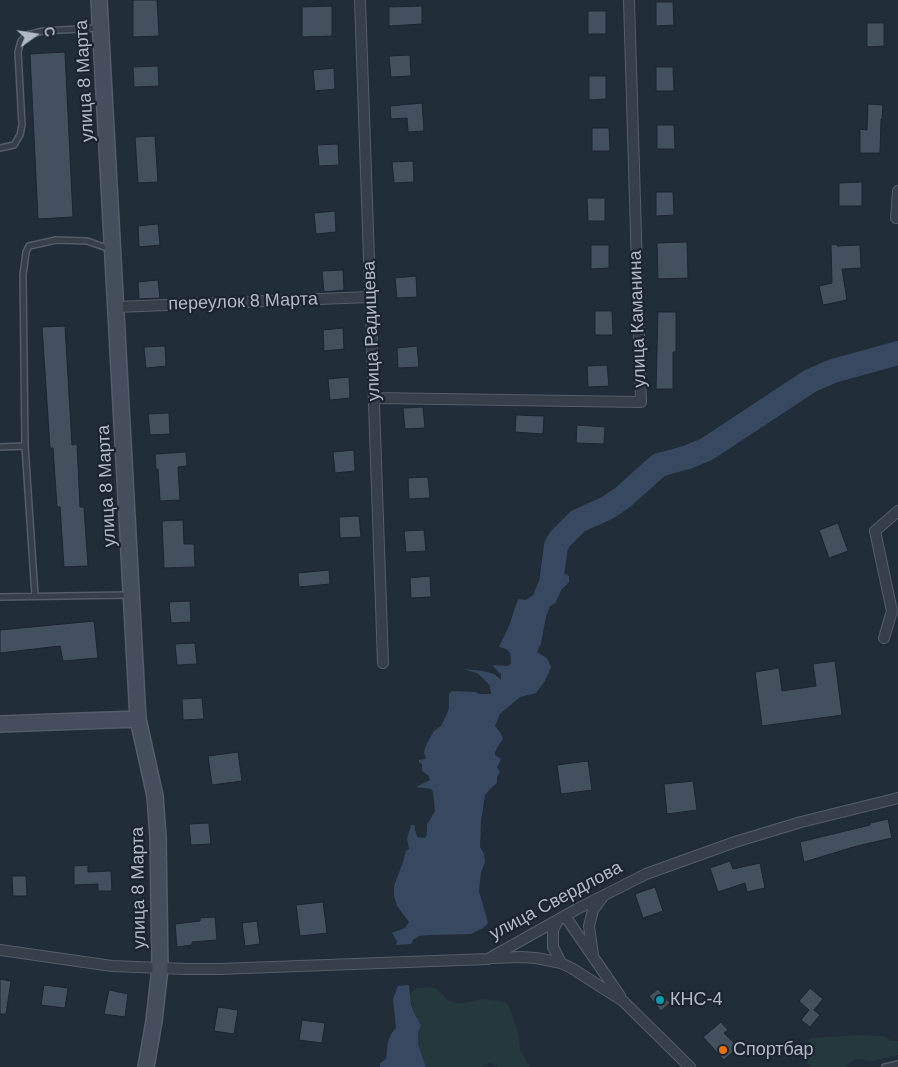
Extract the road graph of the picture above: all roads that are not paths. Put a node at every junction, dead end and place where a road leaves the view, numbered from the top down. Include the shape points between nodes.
1 (99, 0) edge
2 (360, 0) edge
3 (629, 0) edge
4 (101, 28) junction
5 (0, 148) edge
6 (898, 191) edge
7 (896, 218) dead end
8 (113, 250) junction
9 (370, 297) junction
10 (116, 307) junction
11 (374, 398) junction
12 (25, 446) junction
13 (0, 447) edge
14 (898, 511) edge
15 (132, 595) junction
16 (35, 596) junction
17 (0, 597) edge
18 (884, 638) dead end
19 (383, 663) dead end
20 (138, 719) junction
21 (0, 724) edge
22 (898, 798) edge
23 (604, 895) junction
24 (562, 918) junction
25 (0, 950) edge
26 (594, 958) junction
27 (488, 959) junction
28 (561, 963) junction
29 (160, 968) junction
30 (623, 1001) junction
31 (898, 1064) edge
32 (146, 1067) edge
33 (690, 1067) edge
34 (885, 1067) edge

1 - 4 street, улица 8 Марта
2 - 9 street, улица Радищева
3 - 11 street, улица Каманина via 641,402
4 - 5 lane via 44,32 27,35 21,41 18,52 20,136 14,145
4 - 8 street, улица 8 Марта
6 - 7 street
8 - 10 street, улица 8 Марта
8 - 12 lane via 87,241 56,240 29,246 26,252 23,275
9 - 10 street, переулок 8 Марта
9 - 11 street, улица Радищева
10 - 15 street, улица 8 Марта
11 - 19 street, улица Радищева
12 - 13 lane
12 - 16 lane
14 - 18 street via 875,531 892,611
15 - 16 lane
15 - 20 street, улица 8 Марта
16 - 17 lane
20 - 21 street
20 - 29 street, улица 8 Марта via 154,796 158,837
22 - 23 street, улица Свердлова via 735,842 646,874
23 - 24 street, улица Свердлова
23 - 26 street via 593,910 589,926
24 - 26 street
24 - 27 street, улица Свердлова
24 - 28 street via 553,930 553,947
25 - 29 street, улица Свердлова via 112,966
26 - 30 street
27 - 28 street via 522,957
27 - 29 street, улица Свердлова via 219,969
28 - 30 street
29 - 32 street, улица 8 Марта
30 - 33 street
31 - 34 lane

